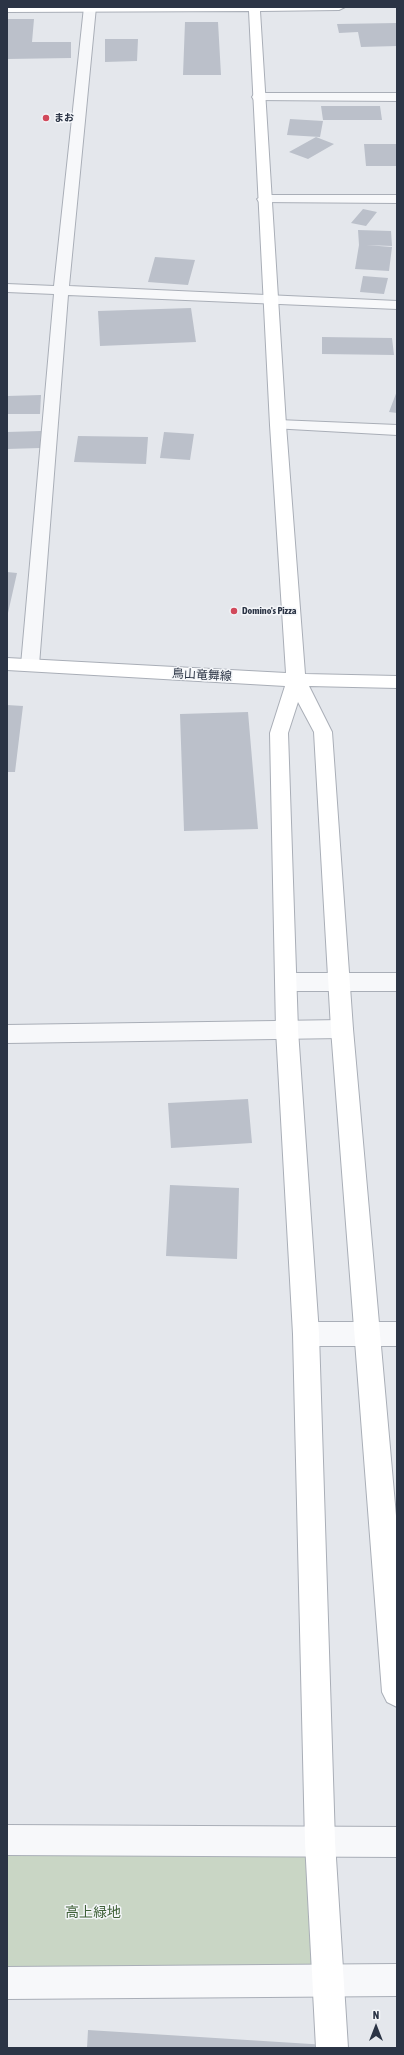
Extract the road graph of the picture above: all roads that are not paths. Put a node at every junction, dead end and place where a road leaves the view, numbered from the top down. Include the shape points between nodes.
1 (254, 7) edge
2 (313, 7) edge
3 (339, 7) edge
4 (90, 8) edge
5 (7, 9) edge
6 (397, 97) edge
7 (258, 98) junction
8 (397, 198) edge
9 (264, 199) junction
10 (7, 288) edge
11 (61, 290) junction
12 (272, 299) junction
13 (397, 305) edge
14 (278, 425) junction
15 (397, 430) edge
16 (7, 664) edge
17 (30, 665) junction
18 (296, 680) junction
19 (397, 682) edge
20 (287, 982) junction
21 (340, 982) junction
22 (397, 982) edge
23 (342, 1029) junction
24 (287, 1030) junction
25 (7, 1034) edge
26 (306, 1334) junction
27 (368, 1334) junction
28 (397, 1334) edge
29 (397, 1692) edge
30 (7, 1840) edge
31 (320, 1842) junction
32 (397, 1842) edge
33 (328, 1980) junction
34 (397, 1980) edge
35 (7, 1983) edge
36 (332, 2048) edge

1 - 2 street
1 - 4 street
1 - 7 street
2 - 3 street
4 - 5 street
4 - 11 street
6 - 7 street
7 - 9 street
8 - 9 street
9 - 12 street
10 - 11 street
11 - 12 street
11 - 17 street
12 - 13 street
12 - 14 street
14 - 15 street
14 - 18 street
16 - 17 street, 鳥山竜舞線
17 - 18 street, 鳥山竜舞線
18 - 19 street, 鳥山竜舞線
18 - 20 street via 279,733
18 - 21 street via 323,732
20 - 21 street
20 - 24 street
21 - 22 street
21 - 23 street
23 - 24 street
23 - 27 street
24 - 25 street
24 - 26 street
26 - 27 street
26 - 31 street
27 - 28 street
27 - 29 street
30 - 31 street
31 - 32 street
31 - 33 street
33 - 34 street
33 - 35 street
33 - 36 street

